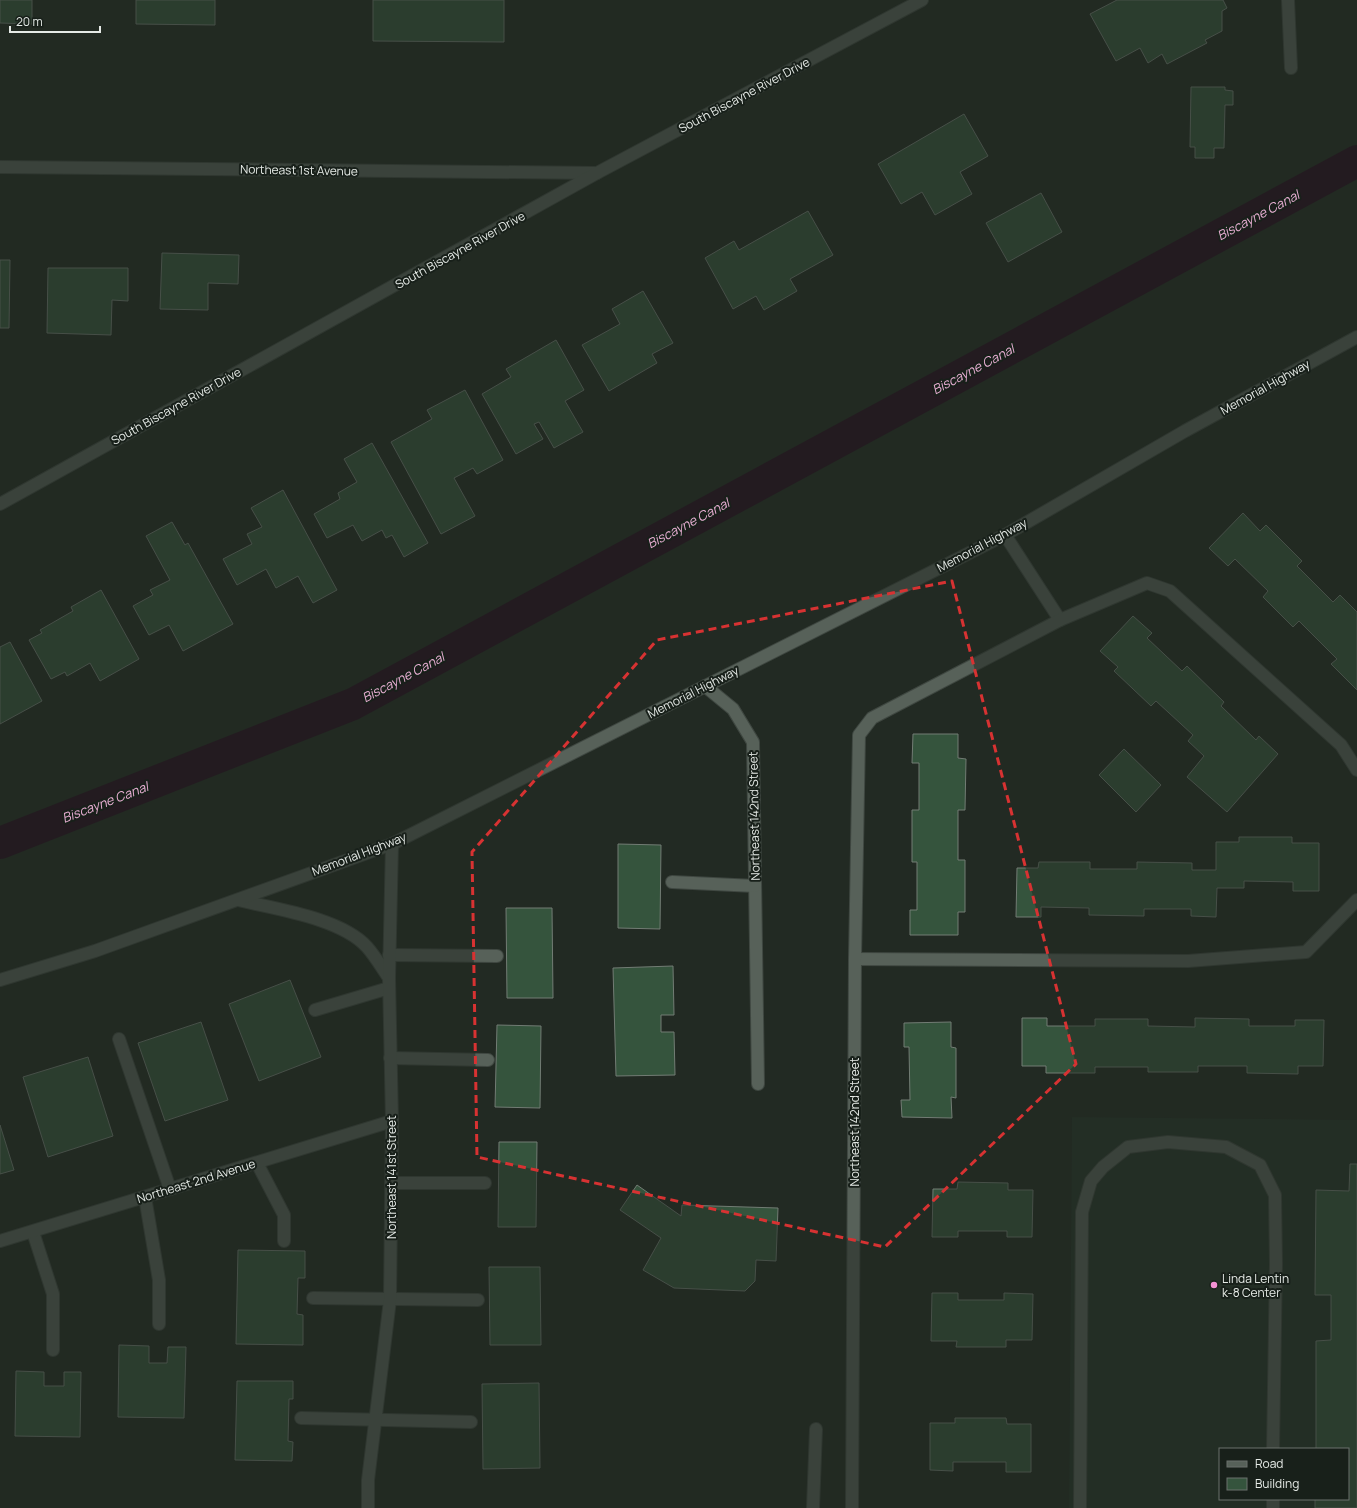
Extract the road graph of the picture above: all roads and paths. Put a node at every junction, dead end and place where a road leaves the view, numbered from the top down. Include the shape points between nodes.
1 (922, 0) edge
2 (1288, 0) edge
3 (1291, 68) dead end
4 (0, 167) edge
5 (597, 174) junction
6 (1357, 337) edge
7 (0, 504) edge
8 (1004, 534) junction
9 (1060, 620) junction
10 (705, 686) junction
11 (1357, 770) edge
12 (392, 844) junction
13 (672, 882) dead end
14 (755, 886) junction
15 (238, 900) junction
16 (1357, 900) edge
17 (389, 955) junction
18 (497, 956) dead end
19 (855, 959) junction
20 (0, 980) edge
21 (389, 983) junction
22 (315, 1010) dead end
23 (120, 1039) dead end
24 (390, 1058) junction
25 (488, 1060) dead end
26 (758, 1084) dead end
27 (392, 1121) junction
28 (257, 1162) junction
29 (391, 1183) junction
30 (485, 1183) dead end
31 (170, 1189) junction
32 (145, 1197) junction
33 (33, 1232) junction
34 (284, 1241) dead end
35 (0, 1242) edge
36 (312, 1298) dead end
37 (390, 1300) junction
38 (478, 1300) dead end
39 (159, 1324) dead end
40 (53, 1350) dead end
41 (301, 1418) dead end
42 (375, 1419) junction
43 (471, 1422) dead end
44 (816, 1430) dead end
45 (1273, 1448) edge
46 (368, 1508) edge
47 (813, 1508) edge
48 (852, 1508) edge
49 (1080, 1508) edge

1 - 5 street, South Biscayne River Drive
2 - 3 street
4 - 5 street, Northeast 1st Avenue
5 - 7 street, South Biscayne River Drive
6 - 8 street, Memorial Highway
8 - 9 street
8 - 10 street, Memorial Highway
9 - 11 street via 1147,583 1170,591 1340,745
9 - 19 street, Northeast 142nd Street via 872,718 859,735
10 - 12 street, Memorial Highway
10 - 14 street, Northeast 142nd Street via 733,709 753,742
12 - 15 street, Memorial Highway
12 - 17 street, Northeast 141st Street
13 - 14 street
14 - 26 street, Northeast 142nd Street
15 - 20 street, Memorial Highway via 95,951
15 - 21 street via 318,919 345,930 367,946
16 - 19 street via 1306,952 1188,961
17 - 18 street
17 - 21 street, Northeast 141st Street
19 - 48 street, Northeast 142nd Street
21 - 22 street
21 - 24 street, Northeast 141st Street
23 - 31 street
24 - 25 street
24 - 27 street, Northeast 141st Street
27 - 28 street, Northeast 2nd Avenue
27 - 29 street, Northeast 141st Street
28 - 31 street, Northeast 2nd Avenue
28 - 34 street via 284,1215
29 - 30 street
29 - 37 street, Northeast 141st Street
31 - 32 street, Northeast 2nd Avenue
32 - 33 street, Northeast 2nd Avenue
32 - 39 street via 158,1280
33 - 35 street, Northeast 2nd Avenue
33 - 40 street via 54,1294
36 - 37 street
37 - 38 street
37 - 42 street, Northeast 141st Street
41 - 42 street
42 - 43 street
42 - 46 street, Northeast 141st Street via 368,1480
44 - 47 street
45 - 49 street via 1275,1196 1260,1165 1226,1147 1168,1142 1128,1147 1103,1166 1091,1181 1082,1212

